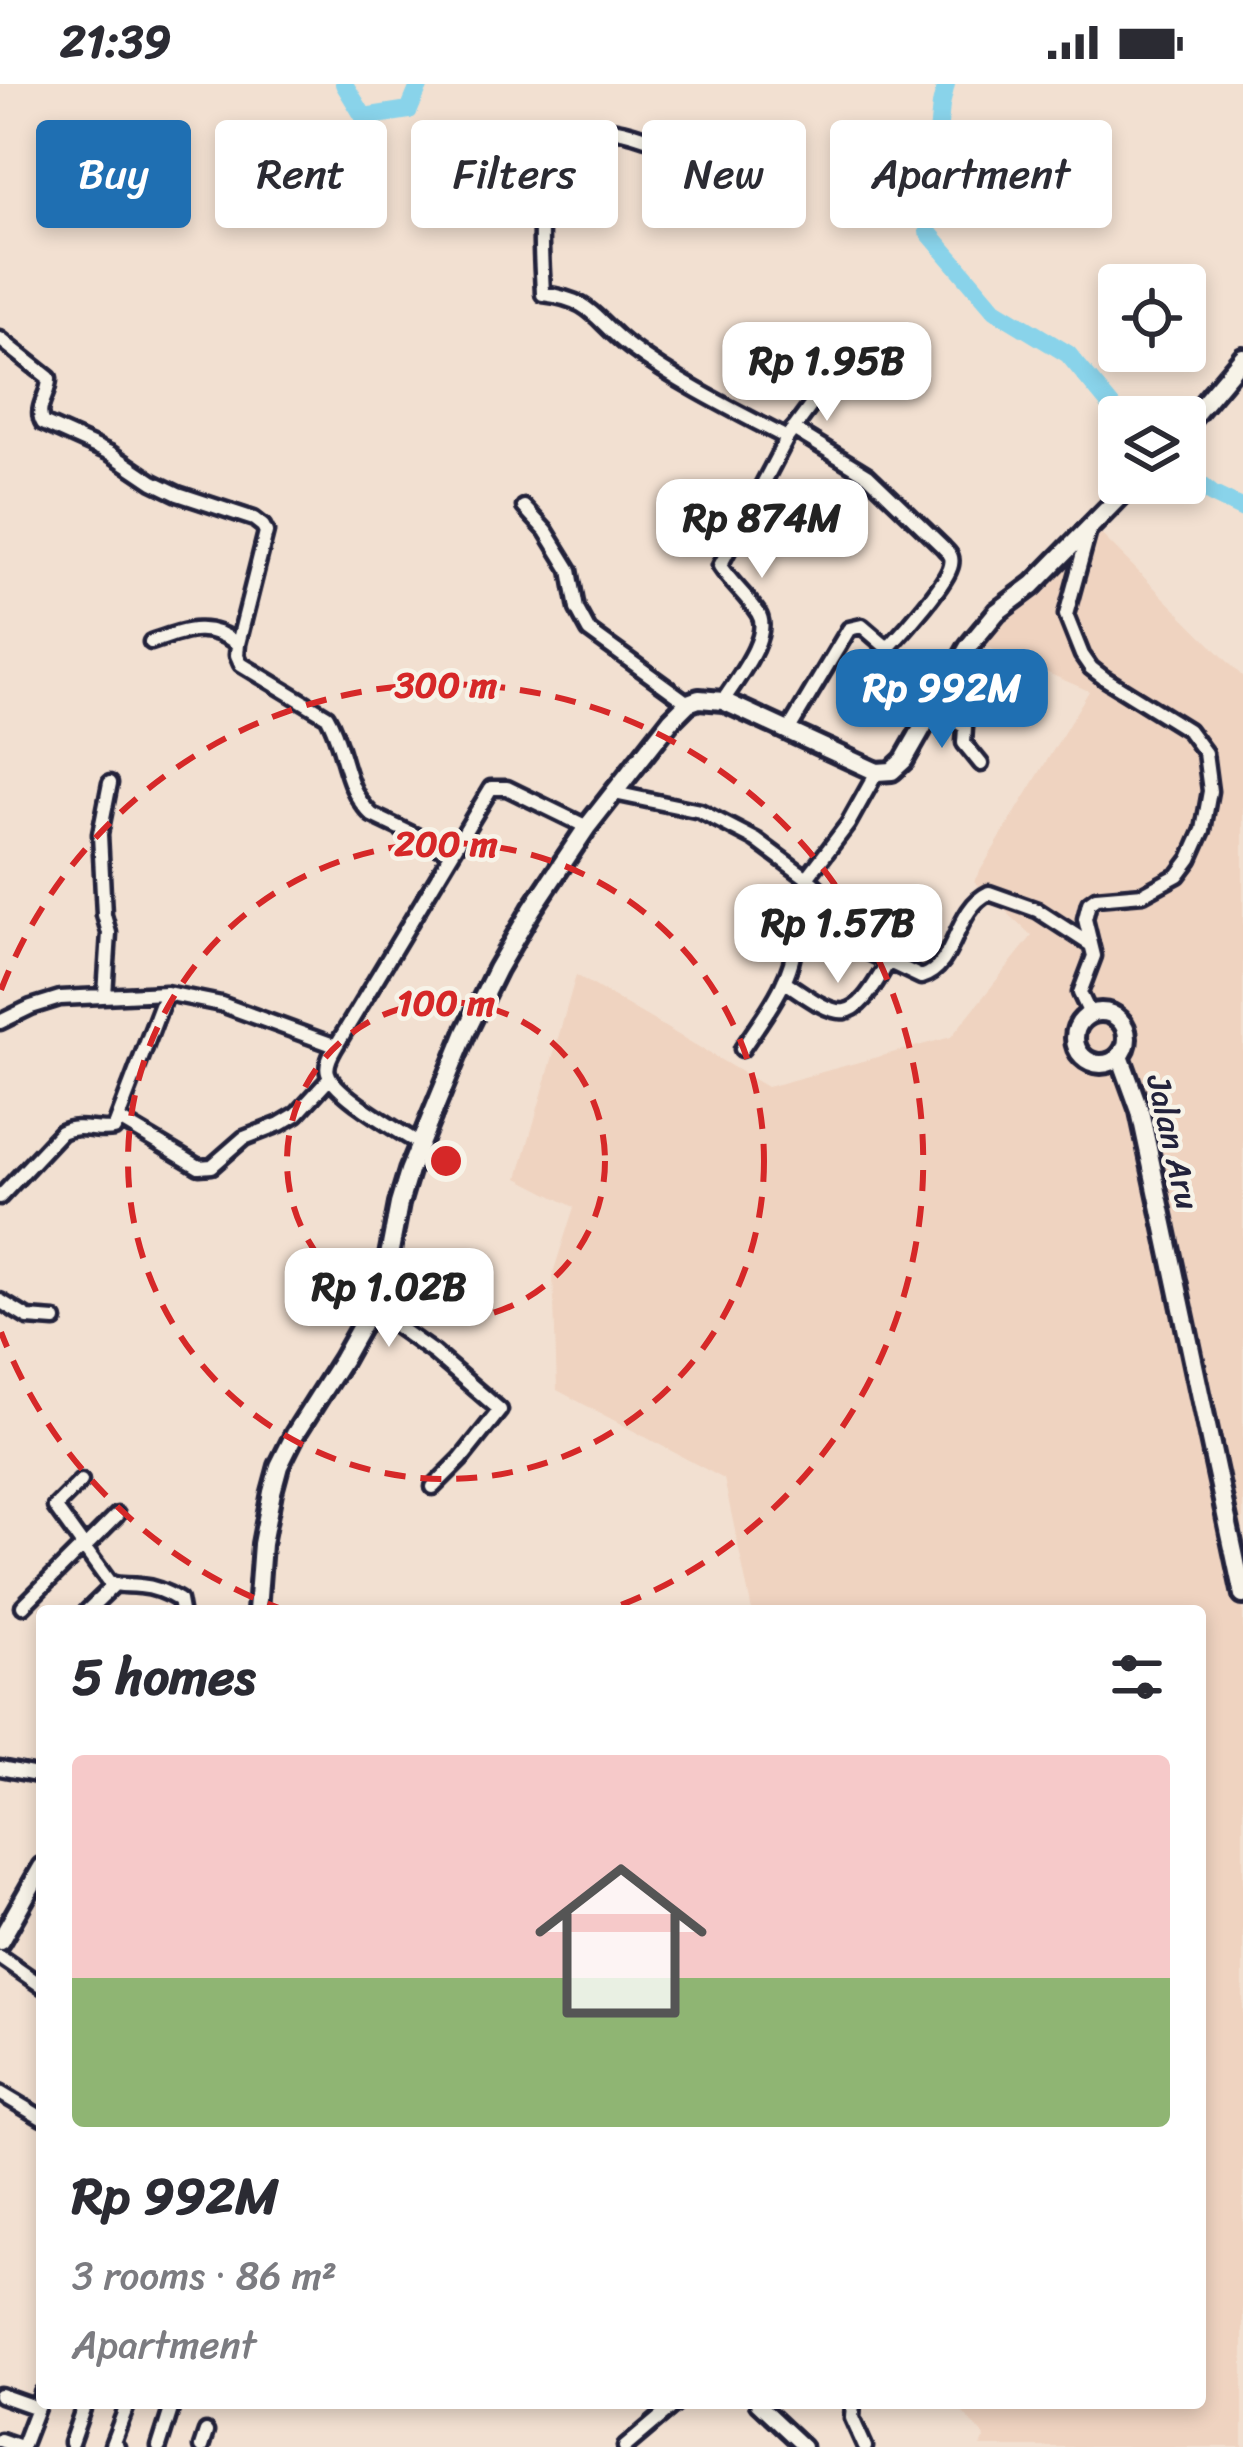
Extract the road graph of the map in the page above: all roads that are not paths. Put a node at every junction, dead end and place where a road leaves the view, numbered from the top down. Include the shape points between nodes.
1 (642, 138) edge
2 (0, 339) edge
3 (1243, 357) edge
4 (829, 381) dead end
5 (1206, 402) edge
6 (790, 434) junction
7 (1114, 504) edge
8 (524, 507) dead end
9 (1090, 530) junction
10 (152, 642) dead end
11 (238, 644) junction
12 (723, 701) junction
13 (688, 703) junction
14 (934, 706) junction
15 (788, 730) junction
16 (981, 764) dead end
17 (877, 772) junction
18 (110, 783) dead end
19 (614, 793) junction
20 (587, 827) junction
21 (452, 853) junction
22 (807, 878) junction
23 (805, 922) junction
24 (1091, 945) junction
25 (888, 962) junction
26 (784, 981) junction
27 (166, 993) junction
28 (105, 995) junction
29 (1090, 1014) junction
30 (0, 1022) edge
31 (336, 1046) junction
32 (742, 1049) dead end
33 (1120, 1056) junction
34 (330, 1078) junction
35 (118, 1119) junction
36 (420, 1144) junction
37 (0, 1197) edge
38 (0, 1301) edge
39 (372, 1309) junction
40 (55, 1320) dead end
41 (81, 1481) dead end
42 (433, 1487) dead end
43 (117, 1515) dead end
44 (83, 1547) junction
45 (114, 1585) junction
46 (1243, 1595) edge
47 (93, 1605) edge
48 (180, 1605) edge
49 (257, 1605) edge
50 (23, 1606) dead end
51 (0, 1768) edge
52 (36, 1775) edge
53 (36, 1878) edge
54 (0, 1941) edge
55 (0, 1957) edge
56 (36, 1982) edge
57 (0, 2093) edge
58 (36, 2114) edge
59 (0, 2395) edge
60 (36, 2408) edge
61 (37, 2409) edge
62 (83, 2409) edge
63 (126, 2409) edge
64 (171, 2409) edge
65 (670, 2409) edge
66 (763, 2409) edge
67 (853, 2409) edge
68 (206, 2432) dead end
69 (0, 2440) edge
70 (71, 2443) dead end
71 (798, 2445) edge
72 (21, 2447) edge
73 (117, 2447) edge
74 (159, 2447) edge
75 (201, 2447) edge
76 (626, 2447) edge
77 (865, 2447) edge

1 - 6 street via 588,129 567,142 546,185 543,294 584,304 626,344 695,389
2 - 11 street via 49,378 43,423 178,494 263,526
3 - 5 street
4 - 6 street
6 - 12 street via 720,566 763,629
6 - 15 street via 868,475 952,562 890,646 862,626 849,628
7 - 9 street
8 - 13 street via 570,570 589,631
9 - 14 street via 997,612
9 - 24 street via 1067,610 1082,655 1104,678 1189,730 1205,753 1210,791 1203,830 1178,874 1142,894 1089,903
10 - 11 street via 205,630
11 - 21 street via 241,664 330,720 362,806
12 - 13 street
12 - 15 street
13 - 19 street
14 - 16 street via 965,727 964,743
14 - 17 street via 904,760
15 - 17 street
17 - 22 street
18 - 28 street via 100,834
19 - 20 street
19 - 22 street via 700,811
20 - 21 street via 508,788 490,788
20 - 36 street via 497,969
21 - 31 street
22 - 23 street via 819,887
23 - 25 street
23 - 26 street
24 - 25 street via 1037,910 989,893 968,910 932,973 921,977
24 - 29 street via 1080,993
25 - 26 street via 850,1010 821,1006
26 - 32 street
27 - 28 street
27 - 31 street
27 - 35 street
28 - 30 street via 60,998
29 - 33 street via 1106,1011 1125,1025
29 - 33 street via 1077,1026 1079,1052 1102,1064
31 - 34 street
33 - 46 street, Jalan Aru via 1140,1111
34 - 35 street via 297,1114 244,1138 206,1168
34 - 36 street
35 - 37 street via 110,1130 61,1132
36 - 39 street
38 - 40 street via 28,1318
39 - 42 street via 500,1410
39 - 49 street via 279,1466
41 - 44 street via 56,1507
43 - 44 street
44 - 45 street
44 - 50 street
45 - 47 street
45 - 48 street via 171,1595
51 - 52 street
53 - 54 street
55 - 56 street
57 - 58 street
59 - 60 street
61 - 72 street
62 - 70 street
63 - 73 street
64 - 74 street
65 - 76 street
66 - 71 street
67 - 77 street
68 - 75 street
69 - 72 street

